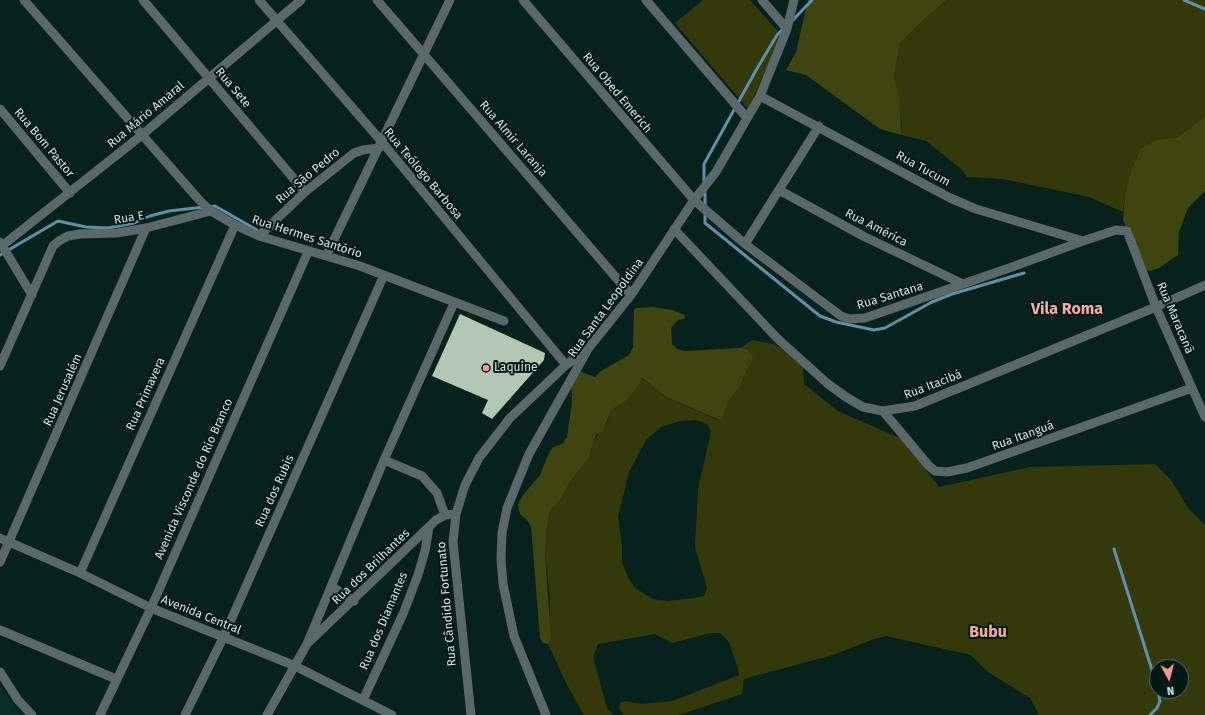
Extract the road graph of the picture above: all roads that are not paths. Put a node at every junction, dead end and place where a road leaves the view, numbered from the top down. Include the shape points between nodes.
1 (24, 0) edge
2 (143, 0) edge
3 (259, 0) edge
4 (301, 0) edge
5 (377, 0) edge
6 (450, 0) edge
7 (523, 0) edge
8 (646, 0) edge
9 (762, 0) edge
10 (794, 0) edge
11 (277, 20) junction
12 (787, 29) junction
13 (424, 54) junction
14 (209, 77) junction
15 (760, 96) junction
16 (0, 109) edge
17 (747, 118) junction
18 (819, 126) junction
19 (142, 135) junction
20 (380, 145) junction
21 (780, 190) junction
22 (304, 192) junction
23 (70, 193) junction
24 (694, 200) junction
25 (211, 211) junction
26 (235, 225) junction
27 (146, 228) junction
28 (674, 229) junction
29 (1124, 230) joint
30 (259, 236) junction
31 (1083, 240) junction
32 (2, 243) edge
33 (745, 244) junction
34 (308, 252) junction
35 (326, 256) junction
36 (384, 275) junction
37 (963, 284) junction
38 (1205, 285) edge
39 (32, 295) junction
40 (631, 295) junction
41 (454, 303) junction
42 (1156, 307) junction
43 (504, 322) dead end
44 (588, 349) junction
45 (566, 365) junction
46 (0, 366) edge
47 (1192, 388) junction
48 (883, 411) junction
49 (1205, 417) edge
50 (384, 460) junction
51 (445, 514) junction
52 (456, 514) junction
53 (429, 527) junction
54 (4, 540) edge
55 (0, 562) edge
56 (80, 573) junction
57 (331, 586) junction
58 (354, 601) junction
59 (151, 608) junction
60 (0, 630) edge
61 (223, 638) junction
62 (307, 644) junction
63 (294, 665) junction
64 (0, 672) edge
65 (116, 679) junction
66 (363, 700) junction
67 (32, 715) edge
68 (100, 715) edge
69 (185, 715) edge
70 (267, 715) edge
71 (392, 715) edge
72 (471, 715) edge
73 (546, 715) edge

1 - 19 street, Rua Hermes Santório
2 - 14 street, Rua Sete
3 - 11 street, Rua Teólogo Barbosa
4 - 11 street, Rua Mário Amaral
5 - 13 street, Rua Almir Laranja
6 - 13 street
7 - 24 street, Rua Obed Emerich
8 - 17 street
9 - 12 street
10 - 12 street, Rua Santa Leopoldina
11 - 14 street, Rua Mário Amaral
11 - 20 street, Rua Teólogo Barbosa
12 - 15 street, Rua Santa Leopoldina
13 - 20 street
13 - 40 street, Rua Almir Laranja
14 - 19 street, Rua Mário Amaral
14 - 22 street, Rua Sete
15 - 17 street, Rua Santa Leopoldina
15 - 18 street, Rua Tucum
16 - 23 street, Rua Bom Pastor
17 - 24 street, Rua Santa Leopoldina via 716,172
18 - 21 street
18 - 31 street, Rua Tucum via 957,201 976,209
19 - 23 street, Rua Mário Amaral
19 - 25 street, Rua Hermes Santório
20 - 22 street, Rua São Pedro via 354,153
20 - 35 street
20 - 45 street, Rua Teólogo Barbosa
21 - 33 street
21 - 37 street, Rua América via 865,237
22 - 30 street, Rua São Pedro
23 - 32 street, Rua Mário Amaral
24 - 28 street, Rua Santa Leopoldina
24 - 33 street, Rua Santana
25 - 26 street, Rua Hermes Santório
25 - 27 street, Rua E
26 - 30 street, Rua Hermes Santório
26 - 56 street, Rua Primavera
27 - 39 street, Rua E via 117,233 68,236 53,246
27 - 54 street, Rua Jerusalém
28 - 40 street, Rua Santa Leopoldina
28 - 48 street, Rua Itacibá via 778,339 828,384 863,407
29 - 31 street, Rua Santana
29 - 42 street, Rua Maracanã via 1128,233
30 - 34 street, Rua Hermes Santório
31 - 37 street, Rua Santana
32 - 39 street
33 - 37 street, Rua Santana via 835,313 849,319 866,318
34 - 35 street, Rua Hermes Santório
34 - 59 street, Avenida Visconde do Rio Branco
35 - 36 street, Rua Hermes Santório
36 - 41 street, Rua Hermes Santório
36 - 61 street, Rua dos Rubis
38 - 42 street, Rua Itacibá
39 - 46 street
40 - 44 street, Rua Santa Leopoldina
41 - 43 street, Rua Hermes Santório
41 - 50 street
42 - 47 street, Rua Maracanã
42 - 48 street, Rua Itacibá via 915,406
44 - 45 street, Rua Cândido Fortunato
44 - 73 street, Rua Santa Leopoldina via 529,454 507,508 502,533 503,584 514,636
45 - 52 street, Rua Cândido Fortunato via 510,418 479,458 465,485
47 - 48 street, Rua Itanguá via 966,468 947,472 929,466
47 - 49 street, Rua Maracanã
50 - 51 street via 422,476 437,493
50 - 57 street
51 - 52 street
51 - 53 street, Rua dos Brilhantes
52 - 72 street, Rua Cândido Fortunato via 454,565
53 - 58 street, Rua dos Brilhantes
53 - 66 street, Rua dos Diamantes via 425,551 405,608
54 - 55 street, Rua Jerusalém
54 - 56 street, Avenida Central
56 - 59 street, Avenida Central
57 - 58 street
57 - 62 street
58 - 62 street, Rua dos Brilhantes
59 - 61 street, Avenida Central
59 - 65 street, Avenida Visconde do Rio Branco
60 - 65 street
61 - 63 street, Avenida Central
61 - 69 street, Rua dos Rubis
62 - 63 street
63 - 66 street, Avenida Central
63 - 70 street
64 - 67 street via 18,700
65 - 68 street, Avenida Visconde do Rio Branco
66 - 71 street, Avenida Central

